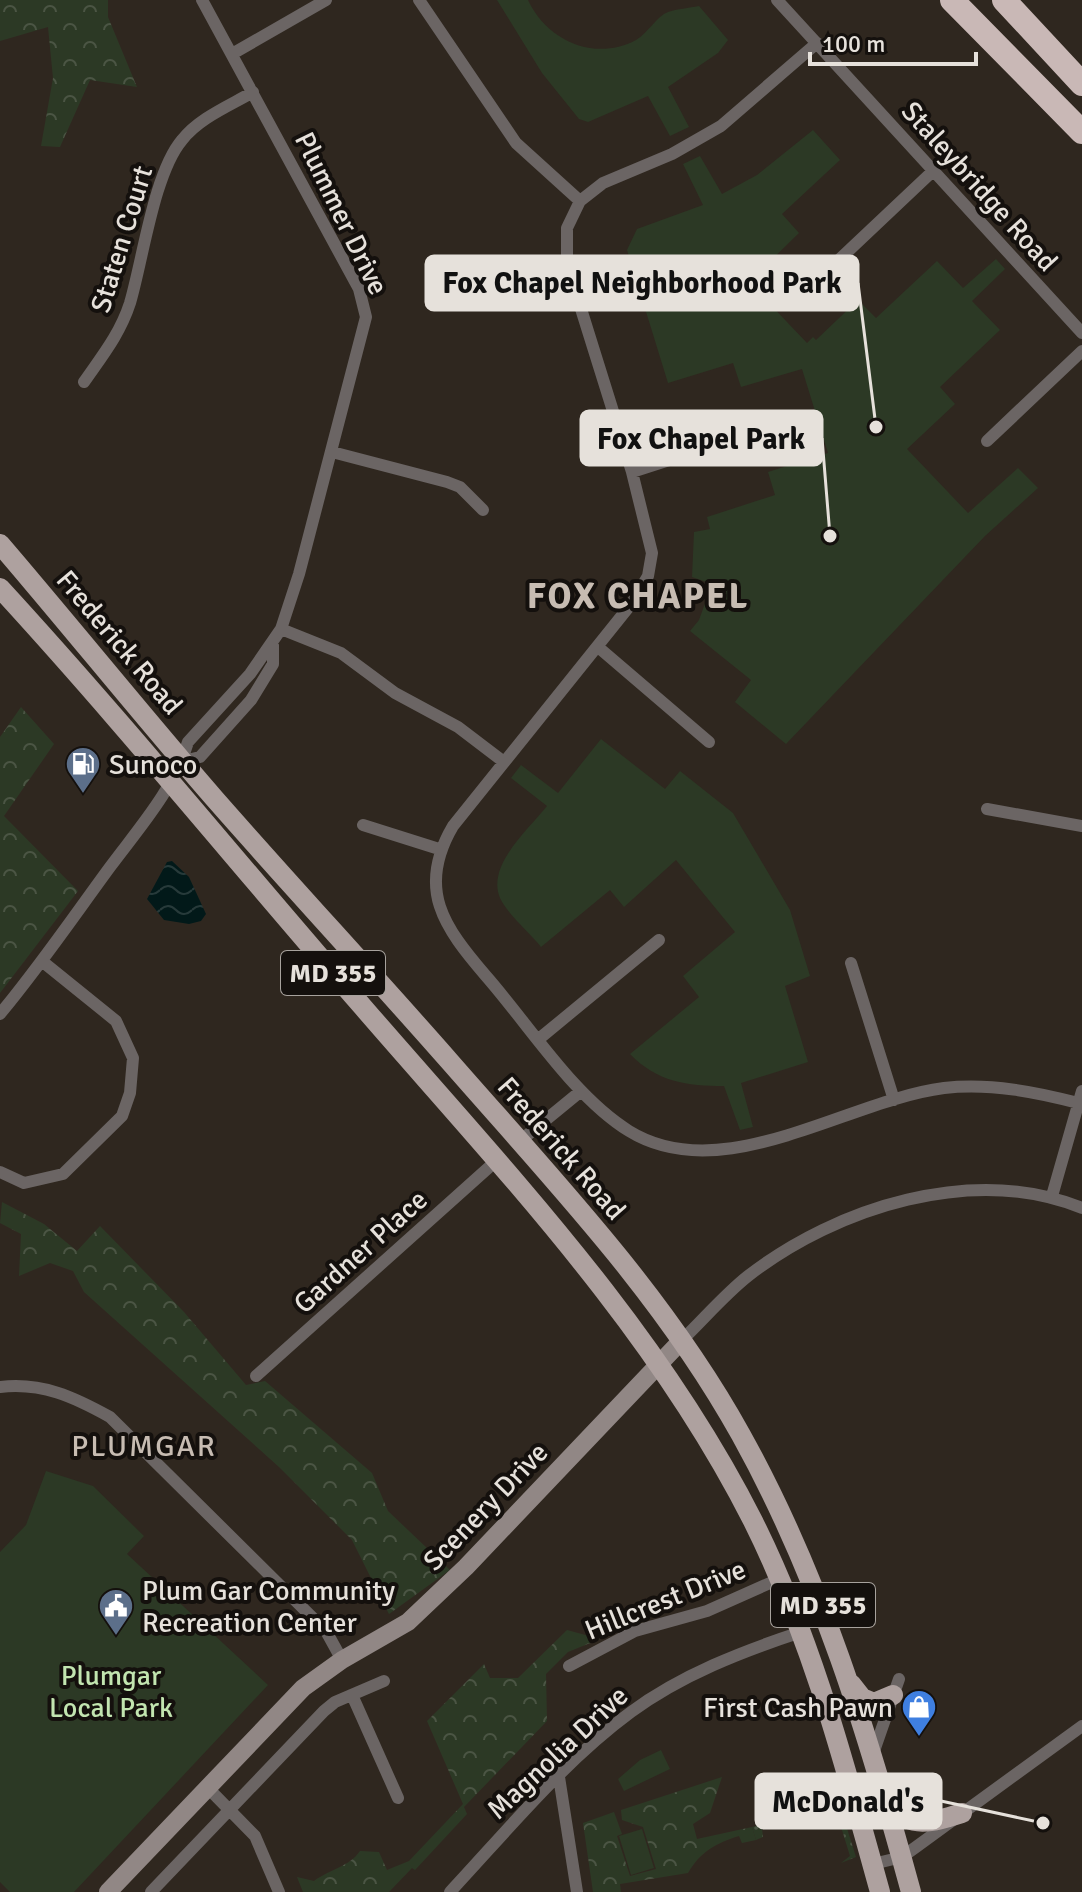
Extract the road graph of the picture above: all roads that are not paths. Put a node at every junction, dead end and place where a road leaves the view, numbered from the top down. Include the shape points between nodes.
1 (202, 0) edge
2 (326, 0) edge
3 (419, 0) edge
4 (777, 0) edge
5 (952, 0) edge
6 (1004, 0) edge
7 (817, 43) junction
8 (232, 54) junction
9 (1082, 84) edge
10 (253, 92) junction
11 (1082, 132) edge
12 (933, 171) junction
13 (580, 201) junction
14 (826, 272) dead end
15 (1082, 333) edge
16 (1082, 351) edge
17 (84, 382) dead end
18 (762, 430) dead end
19 (987, 441) dead end
20 (332, 452) junction
21 (632, 472) junction
22 (483, 510) dead end
23 (0, 544) edge
24 (0, 588) edge
25 (281, 629) junction
26 (273, 645) junction
27 (598, 647) junction
28 (709, 742) dead end
29 (183, 761) junction
30 (504, 762) junction
31 (170, 782) junction
32 (987, 809) dead end
33 (363, 825) dead end
34 (1082, 826) edge
35 (439, 849) junction
36 (659, 940) dead end
37 (43, 962) junction
38 (851, 963) dead end
39 (0, 1014) edge
40 (540, 1038) junction
41 (581, 1091) junction
42 (1081, 1099) edge
43 (894, 1100) junction
44 (520, 1141) junction
45 (496, 1161) junction
46 (0, 1172) edge
47 (1052, 1196) junction
48 (1082, 1208) edge
49 (682, 1340) junction
50 (659, 1365) junction
51 (256, 1376) dead end
52 (0, 1387) edge
53 (779, 1579) junction
54 (801, 1632) junction
55 (342, 1660) junction
56 (569, 1666) dead end
57 (384, 1681) dead end
58 (850, 1684) junction
59 (896, 1687) joint
60 (352, 1695) junction
61 (1082, 1726) edge
62 (873, 1758) junction
63 (559, 1777) junction
64 (207, 1787) junction
65 (398, 1798) dead end
66 (888, 1807) junction
67 (231, 1809) junction
68 (962, 1813) junction
69 (902, 1857) junction
70 (873, 1864) junction
71 (108, 1892) edge
72 (151, 1892) edge
73 (279, 1892) edge
74 (450, 1892) edge
75 (577, 1892) edge
76 (880, 1892) edge
77 (911, 1892) edge

1 - 8 street, Plummer Drive
2 - 8 street
3 - 13 street via 516,143
4 - 7 street, Staleybridge Road
5 - 11 highway
6 - 9 highway
7 - 12 street, Staleybridge Road
7 - 13 street via 721,126 603,183
8 - 10 street, Plummer Drive
10 - 17 street, Staten Court via 179,142 167,165 121,327
10 - 20 street, Plummer Drive via 364,303 366,317
12 - 14 street
12 - 15 street, Staleybridge Road
13 - 21 street via 567,228 567,264
16 - 19 street
18 - 21 street
20 - 22 street via 447,482 460,487
20 - 25 street, Plummer Drive
21 - 27 street via 652,566
23 - 29 main road, Frederick Road / MD 355
24 - 31 main road, Frederick Road / MD 355
25 - 26 street, Plummer Drive
25 - 30 street via 341,653
26 - 29 street, Plummer Drive via 188,742
26 - 29 street, Plummer Drive via 273,664 251,700 200,757
27 - 28 street
27 - 30 street
29 - 31 street, Plummer Drive
29 - 44 main road, Frederick Road / MD 355
30 - 35 street
31 - 37 street, Plummer Drive
31 - 45 main road, Frederick Road / MD 355
32 - 34 street
33 - 35 street
35 - 40 street via 436,887 443,918
36 - 40 street
37 - 39 street, Plummer Drive
37 - 46 street via 116,1021 133,1058 130,1093 122,1116 63,1174 24,1183
38 - 43 street
40 - 41 street
41 - 43 street via 633,1133 667,1146 705,1151 748,1145
41 - 44 street
42 - 43 street via 975,1087
42 - 47 street
44 - 49 main road, Frederick Road / MD 355 via 601,1234
45 - 50 main road, Frederick Road / MD 355 via 601,1284
45 - 51 street, Gardner Place
47 - 48 street
47 - 49 street via 951,1194 876,1208 785,1250 747,1277
49 - 50 street, Scenery Drive
49 - 58 main road, Frederick Road / MD 355 via 768,1487 822,1603
50 - 53 main road, Frederick Road / MD 355 via 712,1447
50 - 55 street, Scenery Drive via 425,1607 389,1635
52 - 55 street via 41,1387 110,1417 326,1631
53 - 54 main road, Frederick Road / MD 355
53 - 56 street, Hillcrest Drive via 707,1611 635,1631
54 - 63 street, Magnolia Drive via 665,1690 630,1712
54 - 70 main road, Frederick Road / MD 355
55 - 64 street, Scenery Drive via 303,1688
57 - 60 street
58 - 59 main road via 870,1702 882,1702
58 - 62 main road, Frederick Road / MD 355
59 - 62 street
60 - 65 street
60 - 67 street via 324,1711
61 - 68 street
62 - 66 main road, Frederick Road / MD 355
63 - 74 street, Magnolia Drive
63 - 75 street
64 - 67 street
64 - 71 street, Scenery Drive
66 - 68 main road via 918,1823
66 - 69 main road, Frederick Road / MD 355
67 - 72 street
67 - 73 street via 258,1842
68 - 69 street
69 - 70 street
69 - 77 main road, Frederick Road / MD 355
70 - 76 main road, Frederick Road / MD 355

